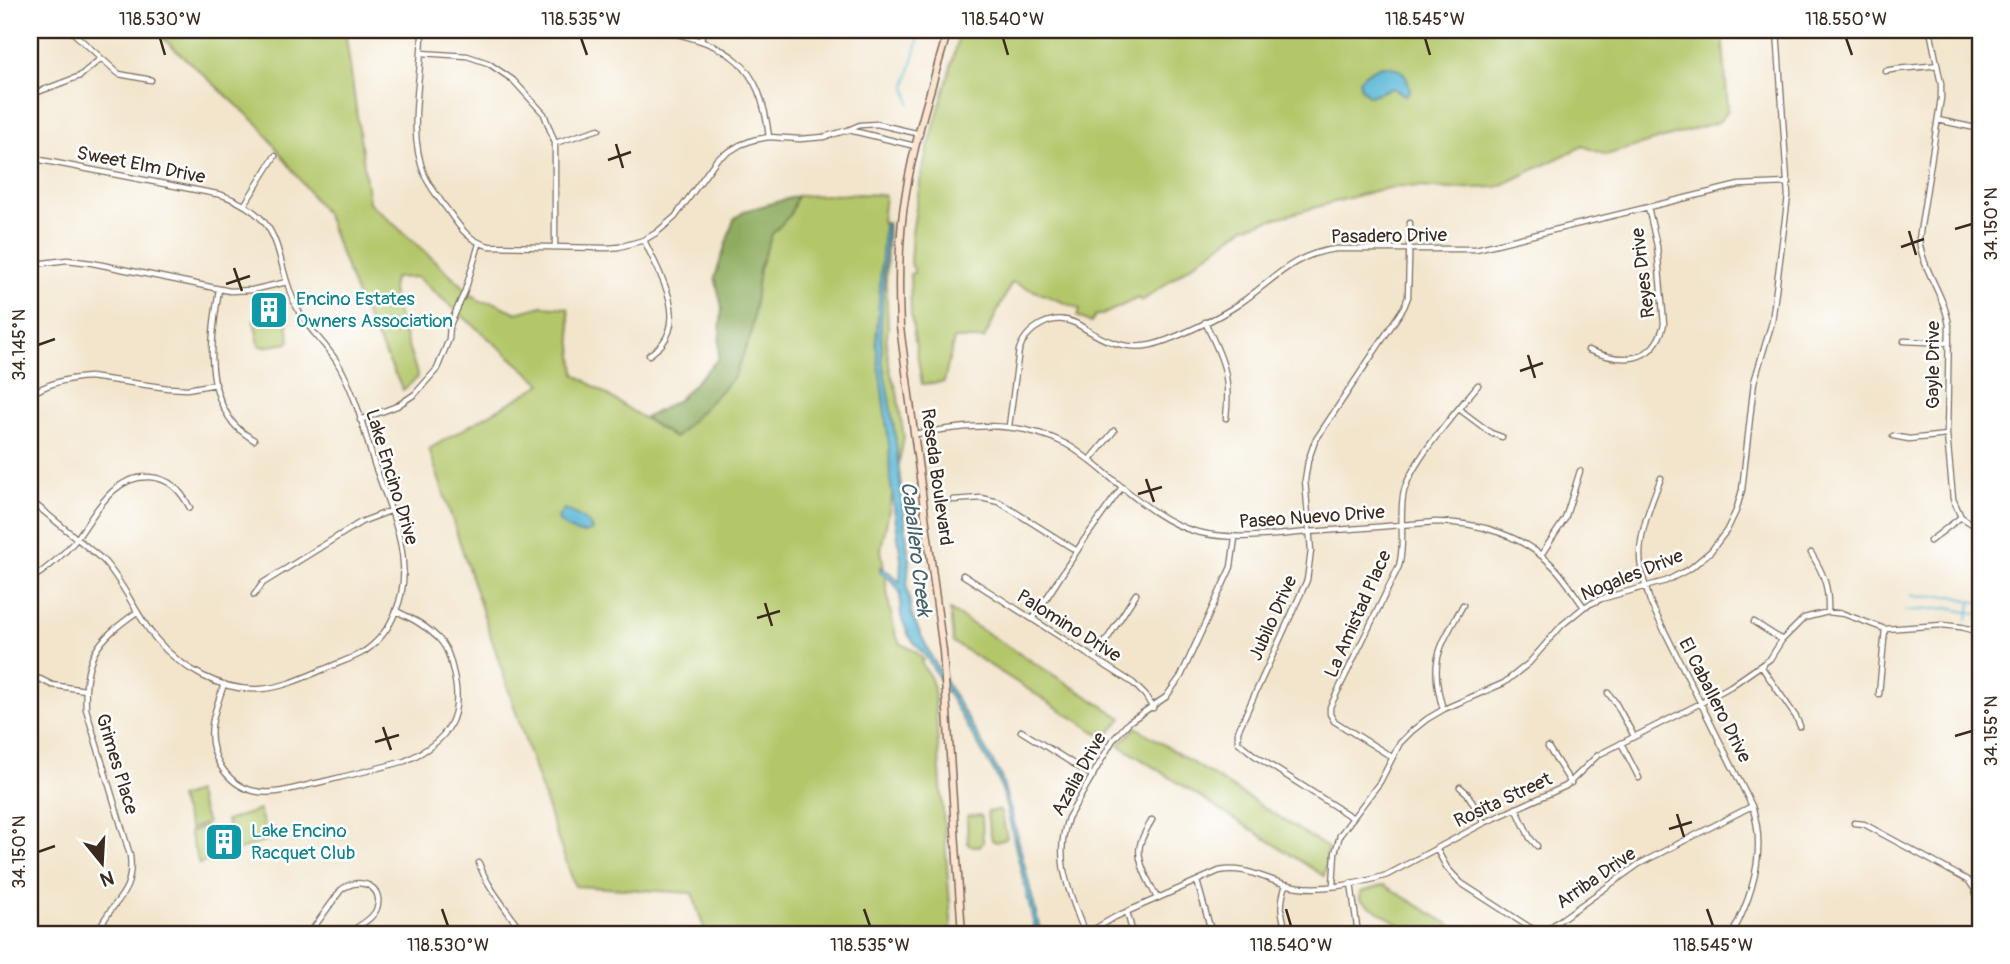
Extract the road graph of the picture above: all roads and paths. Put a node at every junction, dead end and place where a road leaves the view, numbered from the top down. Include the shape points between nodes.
1 (70, 30) edge
2 (422, 30) edge
3 (660, 30) edge
4 (703, 30) edge
5 (948, 30) edge
6 (1777, 30) edge
7 (1930, 30) edge
8 (701, 40) junction
9 (421, 53) junction
10 (100, 59) junction
11 (1937, 65) junction
12 (1885, 71) dead end
13 (150, 80) dead end
14 (30, 94) edge
15 (1938, 120) junction
16 (599, 129) dead end
17 (1980, 129) edge
18 (848, 130) junction
19 (920, 134) junction
20 (769, 137) junction
21 (555, 143) junction
22 (916, 147) junction
23 (275, 156) dead end
24 (30, 158) edge
25 (1789, 183) junction
26 (245, 204) junction
27 (1648, 207) junction
28 (1410, 223) dead end
29 (644, 240) junction
30 (479, 244) junction
31 (555, 247) junction
32 (1410, 250) junction
33 (30, 268) edge
34 (287, 282) junction
35 (219, 289) junction
36 (1205, 322) junction
37 (1904, 341) dead end
38 (1949, 343) junction
39 (1588, 350) dead end
40 (649, 355) dead end
41 (216, 384) junction
42 (1478, 385) dead end
43 (30, 395) edge
44 (1459, 410) junction
45 (1226, 418) dead end
46 (360, 419) junction
47 (1009, 426) junction
48 (1114, 431) dead end
49 (915, 434) junction
50 (1947, 435) junction
51 (1893, 436) dead end
52 (1502, 437) dead end
53 (254, 440) dead end
54 (1090, 460) junction
55 (1580, 471) dead end
56 (1661, 478) dead end
57 (1122, 488) junction
58 (30, 500) edge
59 (953, 500) dead end
60 (190, 508) dead end
61 (390, 511) junction
62 (1961, 517) junction
63 (1402, 525) junction
64 (1980, 529) edge
65 (1311, 532) junction
66 (1235, 538) junction
67 (76, 539) junction
68 (1930, 541) dead end
69 (1077, 551) junction
70 (1811, 553) dead end
71 (1541, 555) junction
72 (963, 575) dead end
73 (30, 580) edge
74 (1646, 587) junction
75 (1136, 594) dead end
76 (254, 595) dead end
77 (1464, 605) dead end
78 (1584, 607) junction
79 (396, 611) junction
80 (137, 612) junction
81 (1828, 612) junction
82 (1033, 619) junction
83 (1754, 622) dead end
84 (1885, 629) junction
85 (1980, 632) edge
86 (1782, 640) junction
87 (1094, 658) junction
88 (1761, 666) junction
89 (40, 679) dead end
90 (224, 684) junction
91 (85, 690) junction
92 (1608, 693) dead end
93 (1879, 694) dead end
94 (1701, 703) junction
95 (1153, 708) junction
96 (1444, 709) junction
97 (1800, 726) dead end
98 (1021, 731) dead end
99 (1634, 736) junction
100 (1621, 743) junction
101 (1548, 747) dead end
102 (1392, 757) junction
103 (1093, 776) junction
104 (1639, 778) dead end
105 (1571, 783) junction
106 (1460, 787) dead end
107 (1752, 806) junction
108 (1516, 808) junction
109 (1353, 818) junction
110 (1152, 820) dead end
111 (1484, 823) junction
112 (1854, 823) dead end
113 (1537, 846) dead end
114 (1436, 848) junction
115 (479, 863) dead end
116 (1197, 881) junction
117 (1351, 883) junction
118 (1286, 885) junction
119 (1334, 885) junction
120 (1157, 898) junction
121 (1979, 899) edge
122 (1980, 907) edge
123 (1127, 912) junction
124 (97, 934) edge
125 (309, 934) edge
126 (347, 934) edge
127 (523, 934) edge
128 (962, 934) edge
129 (1085, 934) edge
130 (1133, 934) edge
131 (1212, 934) edge
132 (1287, 934) edge
133 (1358, 934) edge
134 (1732, 934) edge

1 - 10 street
2 - 9 street
3 - 8 street
4 - 8 street
5 - 19 main road, Reseda Boulevard
6 - 25 street, Nogales Drive
7 - 11 street, Gayle Drive
8 - 20 street via 734,58 753,80 766,113
9 - 21 street via 467,56 501,70 544,114
9 - 30 street via 416,130 421,164 465,234
10 - 13 street via 119,74
10 - 14 street via 80,76
11 - 12 street
11 - 15 street, Gayle Drive
15 - 17 street
15 - 38 street, Gayle Drive via 1919,239 1920,252 1947,313
16 - 21 street
18 - 19 street via 877,124
18 - 20 street via 824,137
18 - 22 street
19 - 22 main road, Reseda Boulevard
20 - 29 street via 740,145 718,159 675,217
21 - 31 street
22 - 49 main road, Reseda Boulevard via 899,260 900,327
23 - 26 street
24 - 26 street, Sweet Elm Drive via 222,195
25 - 27 street, Pasadero Drive via 1739,185
25 - 74 street, Nogales Drive via 1772,322 1754,382 1736,511 1727,530 1701,561
26 - 34 street, Lake Encino Drive via 260,216 277,243
27 - 32 street, Pasadero Drive via 1476,249
27 - 39 street, Reyes Drive via 1657,246 1661,335 1653,347 1632,358 1612,358
28 - 32 street, Jubilo Drive
29 - 31 street via 619,247
29 - 40 street via 666,288 671,317 663,344
30 - 31 street
30 - 46 street via 442,361 415,394
32 - 36 street, Pasadero Drive via 1336,250 1307,255
32 - 65 street, Jubilo Drive via 1410,286 1404,307 1315,441 1306,480
33 - 35 street via 67,260
34 - 35 street via 252,290
34 - 46 street, Lake Encino Drive via 298,311 337,362
35 - 41 street via 211,345
36 - 45 street via 1225,367
36 - 47 street, Pasadero Drive via 1167,340 1135,346 1106,341 1073,322 1038,326 1019,350
37 - 38 street
38 - 50 street, Gayle Drive
41 - 43 street via 168,388 78,377
41 - 53 street via 230,418
42 - 44 street, La Amistad Place
44 - 52 street
44 - 63 street, La Amistad Place via 1408,479
46 - 61 street, Lake Encino Drive
47 - 49 street, Paseo Nuevo Drive
47 - 54 street, Paseo Nuevo Drive via 1066,444
48 - 54 street
49 - 128 main road, Reseda Boulevard via 946,690
50 - 51 street
50 - 62 street, Gayle Drive via 1953,499
54 - 57 street, Paseo Nuevo Drive
55 - 71 street via 1565,519
56 - 74 street, El Caballero Drive via 1641,538 1640,566
57 - 66 street, Paseo Nuevo Drive via 1174,523
57 - 69 street
58 - 67 street, Lake Encino Drive
59 - 69 street via 999,502
60 - 67 street via 177,488 164,480 135,478 115,488
61 - 76 street via 361,522 263,583
61 - 79 street, Lake Encino Drive via 404,561
62 - 64 street
62 - 68 street
63 - 65 street, Paseo Nuevo Drive
63 - 71 street, Paseo Nuevo Drive via 1479,525 1502,532
63 - 102 street, La Amistad Place via 1399,566 1329,710 1336,723
65 - 66 street, Paseo Nuevo Drive
65 - 109 street, Jubilo Drive via 1307,580 1238,731 1238,742
66 - 95 street, Azalia Drive via 1231,567 1181,676
67 - 73 street
67 - 80 street, Lake Encino Drive via 113,571
69 - 82 street
70 - 81 street via 1822,571
71 - 78 street, Paseo Nuevo Drive
72 - 82 street, Palomino Drive
74 - 78 street, Nogales Drive
74 - 94 street, El Caballero Drive
75 - 87 street
77 - 96 street via 1436,666
78 - 96 street, Nogales Drive via 1504,683
79 - 90 street, Lake Encino Drive via 384,634 363,652 320,671 263,689
79 - 90 street via 417,620 443,644 458,689 454,715 443,737 422,754 282,791 246,788 226,773 213,750 212,725
80 - 90 street, Lake Encino Drive via 175,659
80 - 91 street, Grimes Place via 99,643
81 - 84 street
81 - 86 street, Rosita Street via 1804,618
82 - 87 street, Palomino Drive
83 - 86 street
84 - 85 street via 1942,625
84 - 93 street
86 - 88 street, Rosita Street
87 - 95 street, Palomino Drive via 1133,683
88 - 94 street, Rosita Street
88 - 97 street
89 - 91 street
91 - 124 street, Grimes Place via 86,709 132,870 125,892
92 - 99 street
94 - 99 street, Rosita Street
94 - 107 street, El Caballero Drive
95 - 103 street, Azalia Drive via 1121,730
96 - 102 street, Nogales Drive via 1412,731
98 - 103 street
99 - 100 street, Rosita Street
100 - 104 street
100 - 105 street, Rosita Street via 1592,759
101 - 105 street
102 - 109 street, Nogales Drive
103 - 129 street, Azalia Drive via 1068,818 1061,851
105 - 108 street, Rosita Street
106 - 111 street
107 - 114 street, Arriba Drive via 1639,864 1549,928 1538,930 1461,883
107 - 134 street, El Caballero Drive via 1759,844 1755,876
108 - 111 street, Rosita Street
108 - 113 street
109 - 119 street, Nogales Drive via 1337,842
110 - 120 street via 1139,846
111 - 114 street, Rosita Street
112 - 121 street via 1864,824 1969,881
114 - 117 street, Rosita Street via 1387,875
115 - 127 street via 484,878
116 - 118 street, Rosita Street via 1230,869
116 - 120 street, Rosita Street
116 - 131 street
117 - 119 street, Rosita Street
117 - 133 street
118 - 119 street, Rosita Street
118 - 132 street via 1280,911
120 - 123 street, Rosita Street
121 - 122 street
123 - 129 street, Rosita Street
123 - 130 street
125 - 126 street via 341,890 361,882 374,891 377,908

